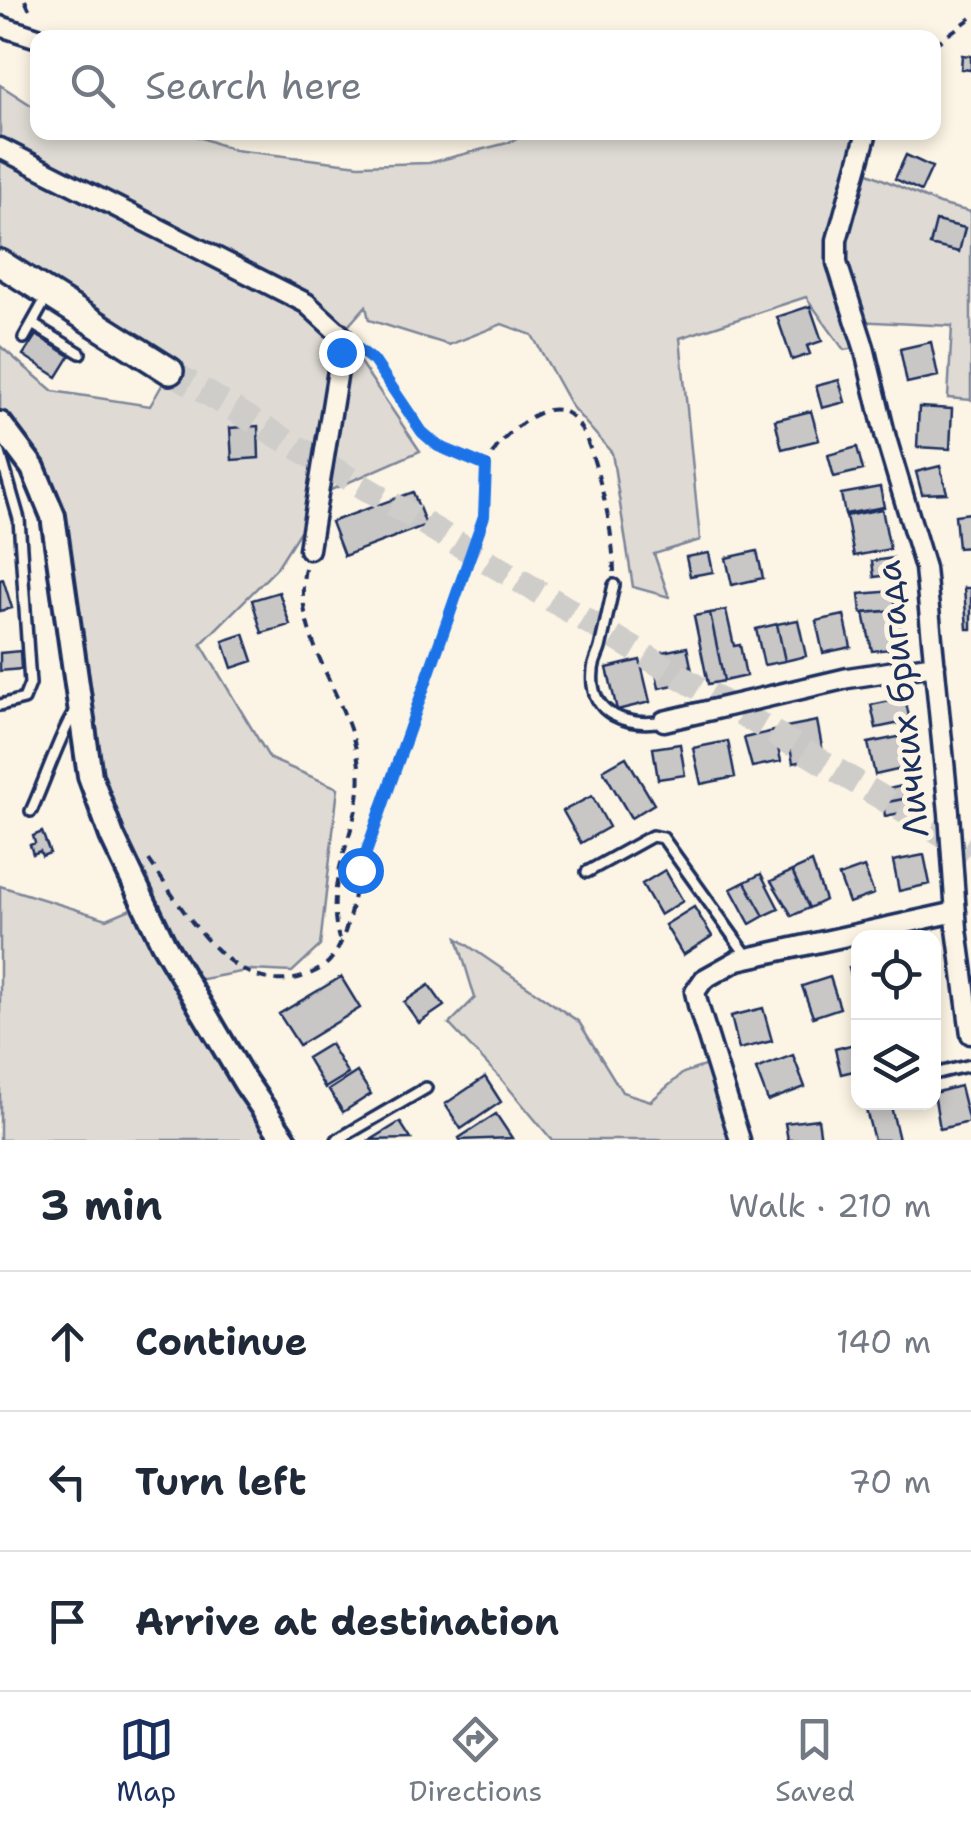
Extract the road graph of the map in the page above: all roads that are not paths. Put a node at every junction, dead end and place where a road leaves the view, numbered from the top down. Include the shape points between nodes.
1 (0, 26) edge
2 (30, 35) edge
3 (865, 140) edge
4 (0, 148) edge
5 (0, 264) edge
6 (49, 294) junction
7 (32, 324) junction
8 (24, 338) dead end
9 (80, 353) dead end
10 (170, 371) tunnel mouth
11 (0, 424) edge
12 (0, 452) edge
13 (310, 549) road end
14 (614, 585) road end
15 (935, 666) junction
16 (0, 705) edge
17 (78, 710) junction
18 (664, 721) joint
19 (31, 812) dead end
20 (586, 872) dead end
21 (956, 912) junction
22 (748, 957) junction
23 (971, 1034) edge
24 (971, 1065) edge
25 (941, 1072) edge
26 (426, 1088) dead end
27 (284, 1140) edge
28 (337, 1140) edge
29 (740, 1140) edge

1 - 2 street
3 - 15 street, Личких бригада via 836,264 925,568
4 - 13 street via 306,303 340,335
5 - 6 main road
6 - 7 lane
6 - 10 main road
7 - 8 lane
7 - 9 lane
11 - 17 street via 33,468 53,516
12 - 16 lane via 19,519 30,684 24,699
14 - 18 lane via 593,668 598,698 622,720
15 - 18 street via 848,678
15 - 21 street, Личких бригада
17 - 19 lane via 66,720
17 - 27 street via 90,776 123,862 164,943
20 - 22 lane via 652,836 663,838
21 - 22 street
21 - 23 street, Личких бригада
22 - 29 street via 719,968 696,992
24 - 25 lane
26 - 28 lane

